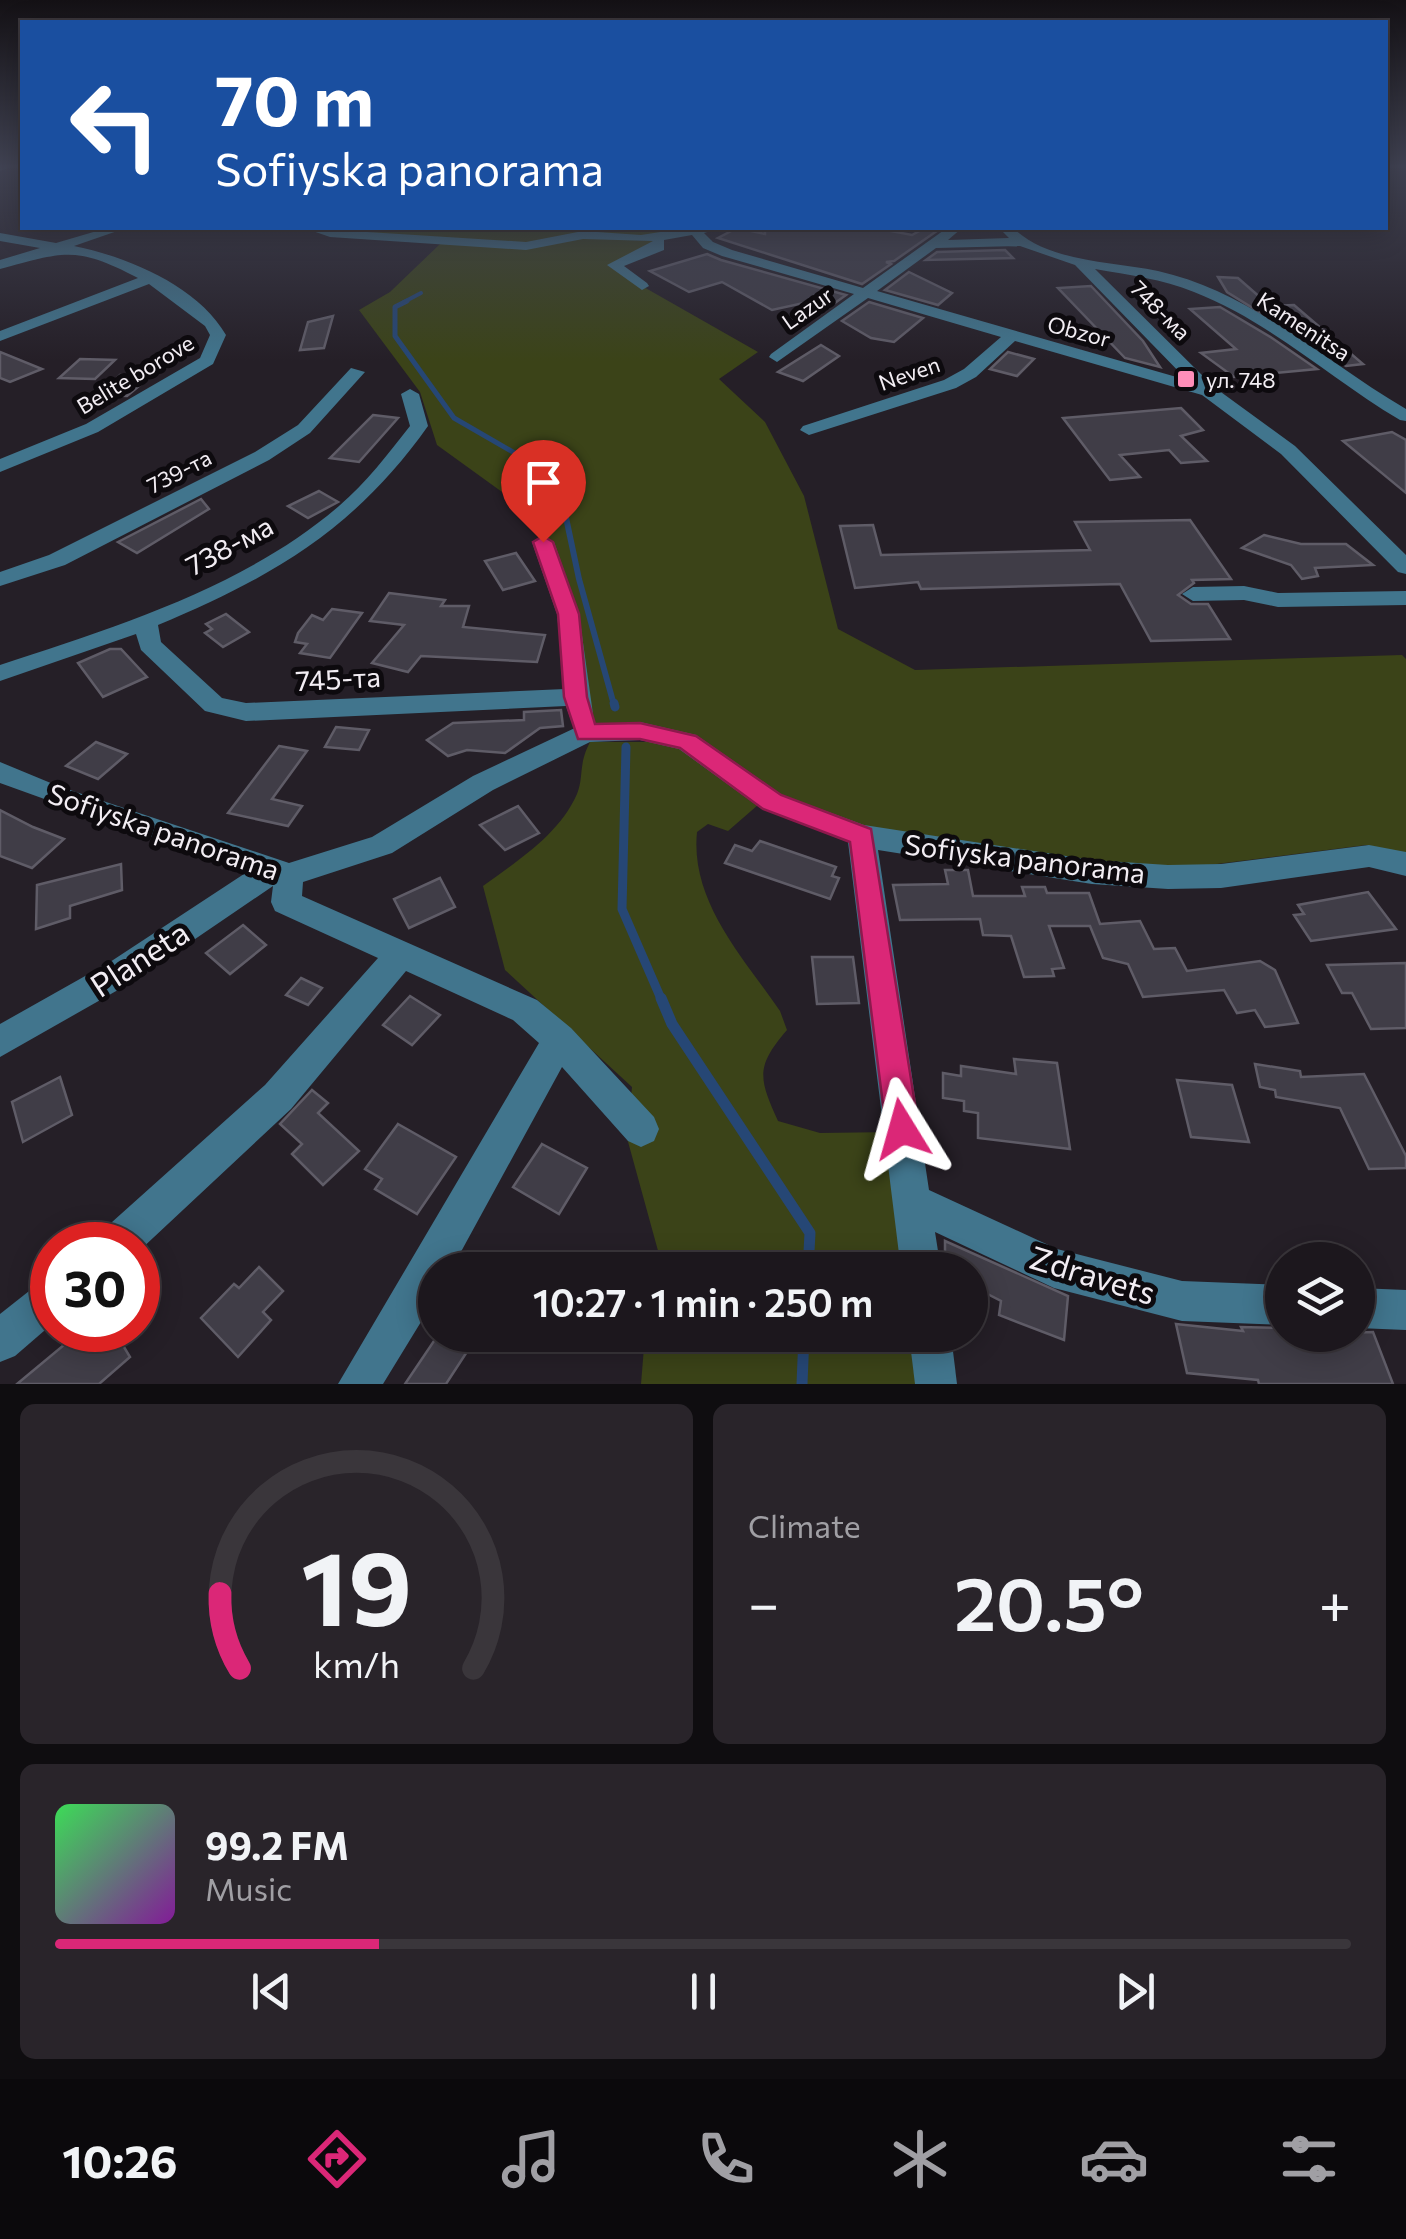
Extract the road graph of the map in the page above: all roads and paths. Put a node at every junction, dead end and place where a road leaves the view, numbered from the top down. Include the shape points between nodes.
1 (107, 232) edge
2 (325, 232) edge
3 (678, 232) edge
4 (695, 232) edge
5 (950, 232) edge
6 (1010, 232) edge
7 (0, 237) edge
8 (658, 237) junction
9 (1021, 242) junction
10 (933, 244) junction
11 (53, 248) junction
12 (1080, 262) junction
13 (0, 266) edge
14 (146, 280) junction
15 (642, 286) dead end
16 (860, 294) junction
17 (0, 336) edge
18 (1011, 336) junction
19 (777, 357) dead end
20 (357, 372) dead end
21 (1208, 391) junction
22 (410, 394) dead end
23 (1406, 416) edge
24 (810, 430) dead end
25 (0, 466) edge
26 (543, 542) dead end
27 (1406, 567) edge
28 (0, 580) edge
29 (1193, 594) dead end
30 (1406, 598) edge
31 (146, 623) junction
32 (0, 673) edge
33 (576, 697) junction
34 (586, 733) junction
35 (0, 772) edge
36 (862, 836) junction
37 (1406, 864) edge
38 (282, 872) junction
39 (402, 953) junction
40 (559, 1038) junction
41 (0, 1042) edge
42 (641, 1128) dead end
43 (912, 1202) junction
44 (141, 1222) edge
45 (919, 1252) edge
46 (1265, 1304) edge
47 (1375, 1309) edge
48 (1406, 1310) edge
49 (30, 1316) edge
50 (0, 1341) edge
51 (932, 1352) edge
52 (359, 1384) edge
53 (936, 1384) edge

1 - 11 street
2 - 8 street via 526,246 583,236
3 - 8 street
4 - 16 street, Obzor via 726,252
5 - 10 street, Lazur
6 - 9 street, Kamenitsa
7 - 11 street, Belite borove
8 - 15 street via 659,247 614,265
9 - 10 street
9 - 12 street, Kamenitsa
10 - 16 street, Lazur
11 - 13 street
11 - 14 street, Belite borove via 106,258
12 - 21 street, 748-ма
12 - 23 street, Kamenitsa via 1152,272 1200,288
14 - 17 street
14 - 25 street, Belite borove via 198,306 214,322 218,335 207,360 92,428
16 - 18 street, Obzor
16 - 19 street, Lazur
18 - 21 street, Obzor
18 - 24 street, Neven via 950,384
20 - 28 street, 739-та via 304,429 262,456 57,560
21 - 27 street, Obzor via 1288,447
22 - 31 street, 738-ма via 419,426 379,479 333,522
26 - 33 street via 568,614
29 - 30 street
31 - 32 street, 738-ма
31 - 33 street, 745-та via 149,645 214,705 246,712
33 - 34 street
34 - 36 street, Sofiyska panorama via 640,731 687,742 772,802
34 - 38 street, Sofiyska panorama via 484,783 382,845
35 - 38 street, Sofiyska panorama
36 - 37 street, Sofiyska panorama via 1092,872 1168,876 1221,876 1369,856
36 - 43 street
38 - 39 street via 286,902
38 - 41 street, Planeta
39 - 40 street via 525,1010
39 - 44 street via 278,1097
40 - 42 street
40 - 52 street
43 - 45 street
43 - 46 street, Zdravets via 1054,1268 1182,1301
47 - 48 street
49 - 50 street
51 - 53 street

